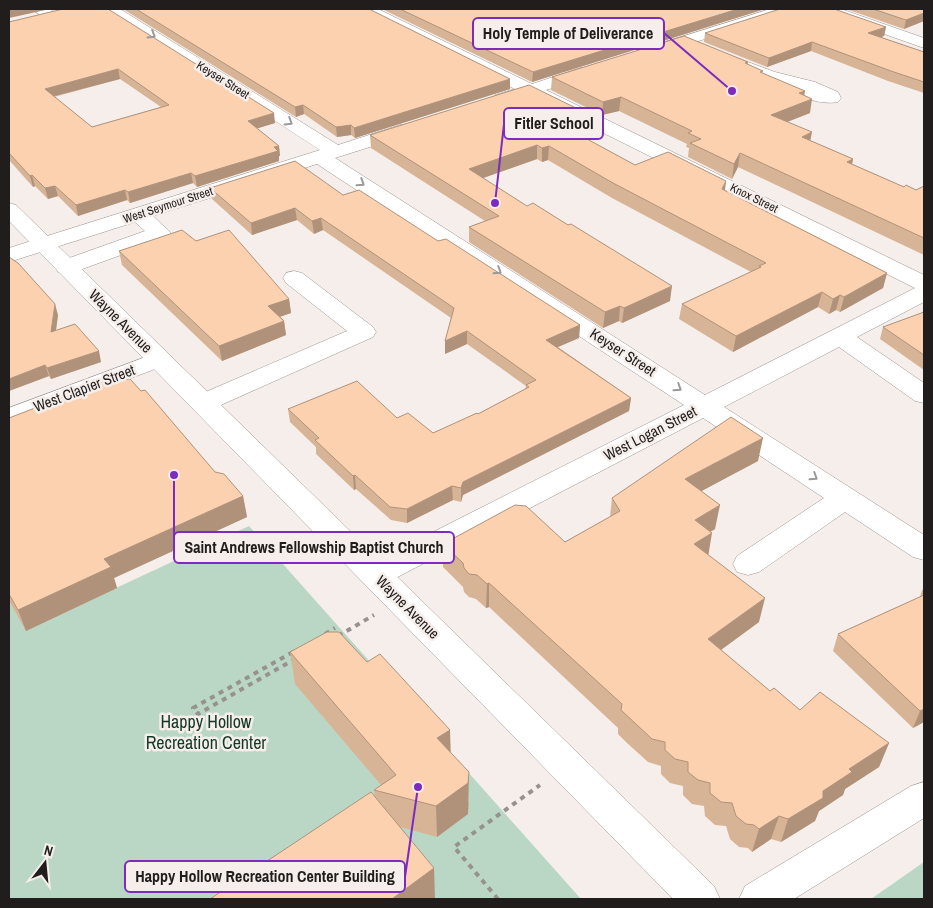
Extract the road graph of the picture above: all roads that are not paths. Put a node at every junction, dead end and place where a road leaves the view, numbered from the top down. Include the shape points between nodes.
1 (110, 9) edge
2 (367, 9) edge
3 (785, 9) edge
4 (827, 9) edge
5 (66, 11) edge
6 (40, 14) edge
7 (682, 41) junction
8 (924, 42) edge
9 (708, 52) edge
10 (636, 56) edge
11 (726, 59) edge
12 (600, 68) edge
13 (769, 76) edge
14 (532, 89) junction
15 (483, 105) edge
16 (428, 122) edge
17 (328, 154) junction
18 (9, 210) edge
19 (139, 215) junction
20 (43, 244) junction
21 (9, 255) edge
22 (66, 267) junction
23 (294, 278) dead end
24 (924, 284) edge
25 (924, 293) edge
26 (840, 336) junction
27 (159, 359) junction
28 (924, 395) edge
29 (203, 403) junction
30 (705, 405) junction
31 (9, 417) edge
32 (846, 498) junction
33 (924, 549) edge
34 (748, 564) dead end
35 (375, 575) junction
36 (924, 798) edge
37 (700, 899) edge
38 (759, 899) edge

1 -> 17 street, Keyser Street
2 - 14 street, Knox Street
3 - 7 street
4 - 8 street
5 - 6 street
7 - 9 street
7 - 10 street
11 - 13 street
12 - 14 street
14 - 15 street
14 - 24 street, Knox Street
16 - 17 street, West Seymour Street
17 - 19 street, West Seymour Street
17 -> 30 street, Keyser Street
18 - 20 street, Wayne Avenue
19 - 20 street, West Seymour Street
19 - 22 street via 160,233
20 - 21 street, West Seymour Street
20 - 22 street, Wayne Avenue
22 - 27 street, Wayne Avenue
23 - 29 street via 364,332
25 - 26 street, West Logan Street
26 - 28 street
26 - 30 street, West Logan Street
27 - 29 street, Wayne Avenue
27 - 31 street, West Clapier Street
29 - 35 street, Wayne Avenue
30 -> 32 street, Keyser Street
30 - 35 street, West Logan Street
32 - 33 street, Keyser Street
32 - 34 street
35 - 37 street, Wayne Avenue
36 - 38 street

